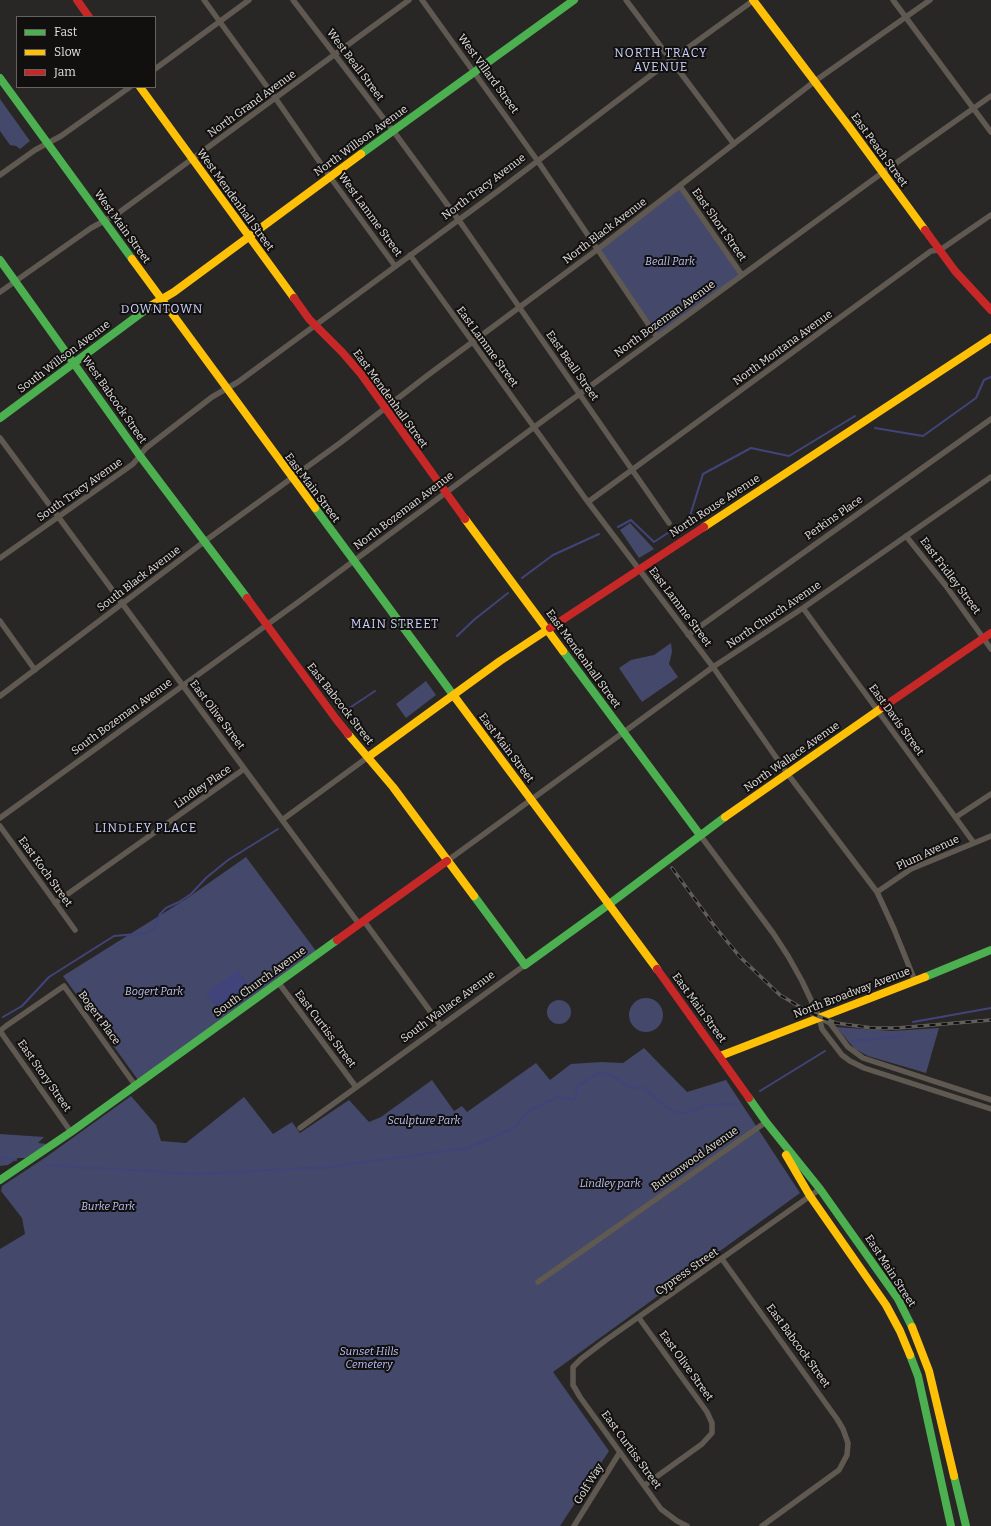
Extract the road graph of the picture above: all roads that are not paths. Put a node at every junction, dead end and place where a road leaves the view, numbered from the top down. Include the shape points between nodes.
1 (76, 0) edge
2 (204, 0) edge
3 (249, 0) edge
4 (293, 0) edge
5 (410, 0) edge
6 (422, 0) edge
7 (574, 0) edge
8 (626, 0) edge
9 (753, 0) edge
10 (893, 0) edge
11 (930, 0) edge
12 (88, 16) edge
13 (906, 17) junction
14 (220, 22) junction
15 (335, 55) junction
16 (671, 60) junction
17 (156, 67) edge
18 (474, 72) junction
19 (0, 78) edge
20 (815, 81) junction
21 (129, 88) edge
22 (141, 88) edge
23 (991, 96) edge
24 (276, 99) junction
25 (973, 108) junction
26 (393, 132) junction
27 (991, 132) edge
28 (48, 143) junction
29 (734, 144) junction
30 (192, 159) junction
31 (537, 160) junction
32 (882, 173) junction
33 (0, 175) edge
34 (330, 177) junction
35 (680, 186) junction
36 (991, 215) edge
37 (458, 220) junction
38 (104, 221) junction
39 (248, 237) junction
40 (598, 249) junction
41 (940, 250) junction
42 (410, 255) junction
43 (0, 260) edge
44 (395, 266) junction
45 (742, 275) junction
46 (16, 281) junction
47 (0, 292) edge
48 (160, 300) junction
49 (520, 308) junction
50 (991, 310) edge
51 (315, 325) junction
52 (657, 337) junction
53 (991, 338) edge
54 (472, 343) junction
55 (74, 363) junction
56 (226, 389) junction
57 (579, 394) junction
58 (385, 408) junction
59 (0, 418) edge
60 (991, 420) edge
61 (533, 428) junction
62 (0, 438) edge
63 (140, 456) junction
64 (632, 470) junction
65 (991, 476) edge
66 (292, 479) junction
67 (446, 493) junction
68 (588, 502) junction
69 (58, 518) junction
70 (669, 523) dead end
71 (906, 536) junction
72 (205, 542) junction
73 (0, 558) edge
74 (353, 562) junction
75 (639, 569) junction
76 (122, 604) junction
77 (803, 608) junction
78 (0, 621) edge
79 (267, 625) junction
80 (548, 629) junction
81 (991, 632) edge
82 (688, 634) junction
83 (983, 638) junction
84 (991, 648) edge
85 (713, 667) junction
86 (35, 670) junction
87 (183, 686) junction
88 (0, 696) edge
89 (454, 696) junction
90 (877, 711) junction
91 (623, 732) junction
92 (368, 757) junction
93 (244, 769) junction
94 (787, 773) junction
95 (991, 794) edge
96 (531, 800) junction
97 (956, 817) junction
98 (0, 818) edge
99 (282, 820) junction
100 (0, 826) edge
101 (700, 835) junction
102 (991, 836) edge
103 (974, 843) junction
104 (447, 861) junction
105 (877, 892) junction
106 (55, 903) junction
107 (608, 905) junction
108 (362, 922) junction
109 (75, 930) dead end
110 (991, 950) edge
111 (525, 965) junction
112 (915, 981) junction
113 (278, 982) junction
114 (819, 1017) junction
115 (440, 1026) junction
116 (0, 1031) edge
117 (720, 1056) junction
118 (135, 1085) junction
119 (356, 1087) junction
120 (991, 1100) edge
121 (991, 1109) edge
122 (766, 1122) junction
123 (300, 1128) dead end
124 (71, 1132) junction
125 (0, 1180) edge
126 (820, 1189) junction
127 (810, 1196) junction
128 (722, 1260) junction
129 (538, 1282) dead end
130 (639, 1318) junction
131 (572, 1376) joint
132 (620, 1452) junction
133 (644, 1485) junction
134 (574, 1526) edge
135 (687, 1526) edge
136 (762, 1526) edge
137 (952, 1526) edge
138 (966, 1526) edge

1 - 12 main road
2 - 14 street, West Lamme Street
3 - 14 street
4 - 15 street, West Beall Street
5 - 15 street, North Grand Avenue
6 - 18 street, West Villard Street
7 - 18 main road, North Willson Avenue
8 - 16 street
9 - 16 street, North Tracy Avenue
9 - 20 main road, East Peach Street
10 - 13 street
11 - 13 street, North Black Avenue
13 - 20 street, North Black Avenue
13 - 25 street
14 - 17 street
14 - 24 street, West Lamme Street
15 - 24 street, North Grand Avenue
15 - 26 street, West Beall Street
16 - 29 street
16 - 31 street, North Tracy Avenue
18 - 26 main road, North Willson Avenue
18 - 31 street, West Villard Street
19 - 28 main road, West Main Street
20 - 29 street, North Black Avenue
20 - 32 main road, East Peach Street
21 - 28 street
22 - 30 main road, West Mendenhall Street
23 - 25 street, North Bozeman Avenue
24 - 30 street, North Grand Avenue
24 - 34 street, West Lamme Street
25 - 27 street
25 - 32 street, North Bozeman Avenue
26 - 34 main road, North Willson Avenue
26 - 37 street, West Beall Street
28 - 33 street
28 - 38 main road, West Main Street
29 - 35 street, North Black Avenue
30 - 38 street, North Grand Avenue
30 - 39 main road, West Mendenhall Street
31 - 37 street, North Tracy Avenue
31 - 40 street, West Villard Street
32 - 41 main road, East Peach Street
32 - 45 street, North Bozeman Avenue
34 - 39 main road, North Willson Avenue
34 - 44 street, West Lamme Street
35 - 40 street, North Black Avenue
35 - 45 street, East Short Street
36 - 41 street, North Montana Avenue
37 - 42 street, North Tracy Avenue
37 - 49 street, East Beall Street
38 - 46 street, North Grand Avenue
38 - 48 main road, West Main Street
39 - 48 main road, North Willson Avenue
39 - 51 main road, West Mendenhall Street
40 - 49 street, North Black Avenue
40 - 52 street, West Villard Street
41 - 50 main road, East Peach Street via 954,270
41 - 64 street, North Montana Avenue via 931,251
42 - 44 street, North Tracy Avenue
42 - 54 street, East Lamme Street
43 - 46 main road, West Babcock Street
44 - 51 street, North Tracy Avenue
45 - 52 street, North Bozeman Avenue
46 - 47 street, North Grand Avenue
46 - 55 main road, West Babcock Street
48 - 55 main road, South Willson Avenue
48 - 56 main road, West Main Street
49 - 54 street, North Black Avenue
49 - 57 street, East Beall Street
51 - 56 street, North Tracy Avenue
51 - 58 main road, East Mendenhall Street via 361,374
52 - 57 street, North Bozeman Avenue
53 - 75 main road, North Rouse Avenue
54 - 58 street, North Black Avenue
54 - 61 street, East Lamme Street
55 - 59 main road, South Willson Avenue
55 - 63 main road, West Babcock Street
56 - 63 street, South Tracy Avenue via 179,422 146,448
56 - 66 main road, East Main Street
57 - 61 street, North Bozeman Avenue
57 - 64 street, East Beall Street
58 - 66 street, North Black Avenue
58 - 67 main road, East Mendenhall Street
60 - 82 street, Perkins Place
61 - 67 street, North Bozeman Avenue
61 - 68 street, East Lamme Street
62 - 69 street, East Olive Street
63 - 69 street, South Tracy Avenue via 133,464
63 - 72 main road, East Babcock Street
64 - 68 street, North Montana Avenue
64 - 70 street, East Beall Street
65 - 71 street, North Church Avenue
66 - 72 street, South Black Avenue
66 - 74 main road, East Main Street
67 - 74 street, North Bozeman Avenue
67 - 80 main road, East Mendenhall Street
68 - 75 street, East Lamme Street
69 - 73 street, South Tracy Avenue
69 - 76 street, East Olive Street
71 - 77 street, North Church Avenue
71 - 83 street, East Fridley Street
72 - 76 street, South Black Avenue
72 - 79 main road, East Babcock Street
74 - 79 street, South Bozeman Avenue
74 - 89 main road, East Main Street
75 - 80 main road, North Rouse Avenue
75 - 82 street, East Lamme Street
76 - 86 street, South Black Avenue
76 - 87 street, East Olive Street
77 - 85 street, North Church Avenue
77 - 90 street, East Davis Street
78 - 86 street
79 - 87 street, South Bozeman Avenue
79 - 92 main road, East Babcock Street via 335,718
80 - 89 main road, North Rouse Avenue
80 - 91 main road, East Mendenhall Street
81 - 83 main road, North Wallace Avenue
82 - 85 street, East Lamme Street
83 - 84 street, East Fridley Street
83 - 90 main road, North Wallace Avenue
85 - 91 street, North Church Avenue
85 - 94 street, East Lamme Street
86 - 88 street, South Black Avenue
87 - 93 street, East Olive Street
87 - 98 street, South Bozeman Avenue
89 - 92 main road, North Rouse Avenue
89 - 96 main road, East Main Street
90 - 94 main road, North Wallace Avenue
90 - 97 street, East Davis Street
91 - 96 street, North Church Avenue
91 - 101 main road, East Mendenhall Street
92 - 99 street
92 - 104 main road, East Babcock Street
93 - 99 street, East Olive Street
93 - 106 street, Lindley Place
94 - 101 main road, North Wallace Avenue
94 - 105 street, East Lamme Street
95 - 97 street
96 - 104 street, South Church Avenue
96 - 107 main road, East Main Street
97 - 103 street, East Davis Street
99 - 108 street, East Olive Street
100 - 106 street, East Koch Street
101 - 107 main road, North Wallace Avenue
101 - 114 street, East Mendenhall Street via 780,945 799,975
102 - 103 street, Plum Avenue
103 - 105 street, Plum Avenue via 911,869
104 - 108 main road, South Church Avenue
104 - 111 main road, East Babcock Street
105 - 112 street, East Lamme Street
106 - 109 street, East Koch Street
107 - 111 main road, South Wallace Avenue
107 - 117 main road, East Main Street
108 - 113 main road, South Church Avenue
108 - 115 street, East Olive Street
110 - 112 main road, North Broadway Avenue
111 - 115 street, South Wallace Avenue
112 - 114 main road, North Broadway Avenue
113 - 118 main road, South Church Avenue
113 - 119 street, East Curtiss Street
114 - 117 main road, North Broadway Avenue
114 - 120 street via 830,1023 848,1048 863,1058
114 - 121 street, East Mendenhall Street via 822,1029 836,1048 857,1065
115 - 119 street, South Wallace Avenue
116 - 118 street, Bogert Place via 64,986
116 - 124 street, East Story Street
117 - 122 main road, East Main Street
118 - 124 main road, South Church Avenue
119 - 123 street, South Wallace Avenue
122 - 126 main road, East Main Street
122 - 127 main road, East Main Street
122 - 129 street, Buttonwood Avenue
124 - 125 main road, South Church Avenue
126 - 127 street, Cypress Street
126 - 138 main road, East Main Street via 898,1299 910,1322 929,1371
127 - 128 street, Cypress Street
127 - 137 main road, East Main Street via 878,1292 909,1352 918,1376
128 - 130 street, Cypress Street
128 - 136 street, East Babcock Street via 837,1419 846,1437 848,1449 839,1470
130 - 131 street, Cypress Street via 576,1363
130 - 133 street, East Olive Street via 707,1412 712,1424 712,1433 702,1444
131 - 132 street, East Curtiss Street via 572,1385
132 - 133 street, East Curtiss Street
132 - 134 street, Golf Way
133 - 135 street, East Curtiss Street via 668,1515

